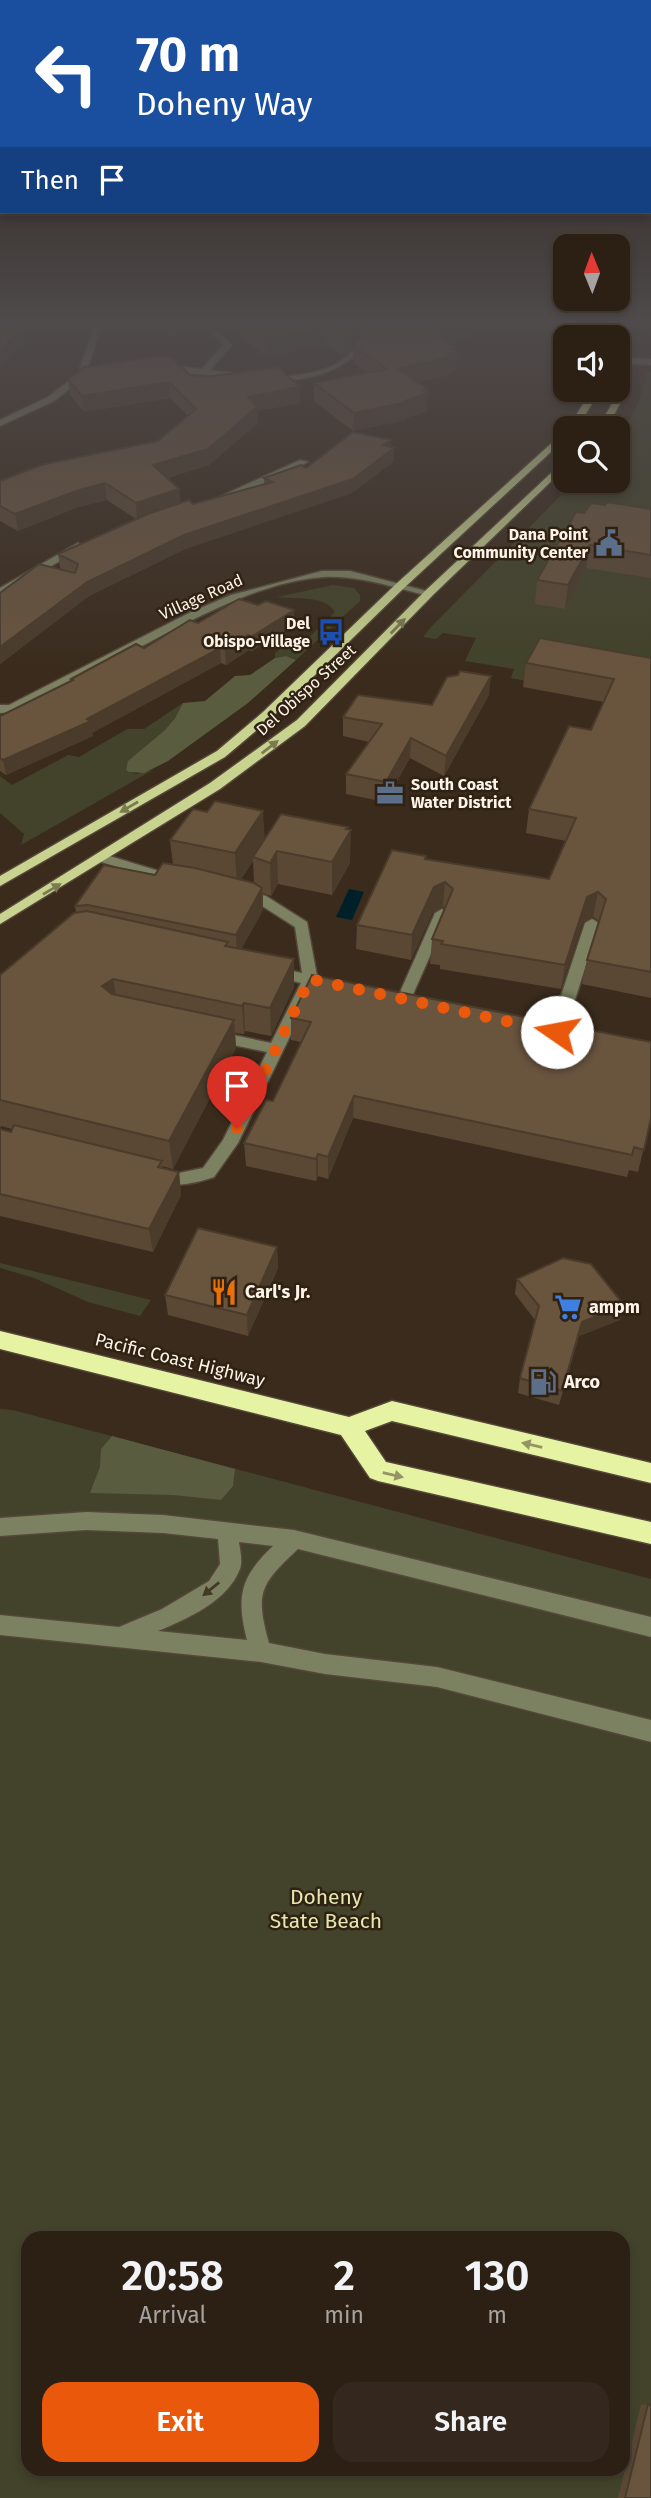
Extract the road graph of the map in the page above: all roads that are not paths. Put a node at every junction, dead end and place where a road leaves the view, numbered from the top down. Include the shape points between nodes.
1 (553, 445) edge
2 (303, 462) dead end
3 (553, 474) edge
4 (209, 501) edge
5 (88, 543) edge
6 (400, 586) junction
7 (0, 593) edge
8 (429, 593) junction
9 (0, 709) edge
10 (103, 858) junction
11 (0, 882) edge
12 (197, 883) edge
13 (241, 889) edge
14 (442, 913) edge
15 (0, 920) edge
16 (592, 923) dead end
17 (260, 969) edge
18 (310, 979) junction
19 (337, 985) edge
20 (404, 999) edge
21 (197, 1032) edge
22 (558, 1032) edge
23 (276, 1049) junction
24 (140, 1169) edge
25 (0, 1340) edge
26 (349, 1427) junction
27 (651, 1473) edge
28 (0, 1527) edge
29 (623, 1529) junction
30 (227, 1530) junction
31 (651, 1533) edge
32 (294, 1539) junction
33 (651, 1540) edge
34 (0, 1626) edge
35 (651, 1627) edge
36 (122, 1636) junction
37 (261, 1652) junction
38 (651, 1731) edge

1 - 6 main road, Del Obispo Street
2 - 4 street via 245,490
3 - 8 main road, Del Obispo Street
5 - 7 street
6 - 8 street, Village Road
6 - 9 street, Village Road via 322,574 235,597 11,709
6 -> 11 main road, Del Obispo Street via 222,754
10 -> 8 main road, Del Obispo Street via 215,786 301,723
10 - 12 street via 172,880
15 -> 10 main road, Del Obispo Street
13 - 18 street via 302,925
14 - 20 street
16 - 22 street
17 - 18 street
18 - 19 street
18 - 23 street
21 - 23 street
23 - 24 street via 230,1143 208,1173 179,1179
25 - 26 highway, Pacific Coast Highway
27 -> 26 highway via 392,1411
26 -> 29 highway via 379,1471
28 - 30 street via 86,1521
29 - 31 highway
29 - 33 highway
30 - 32 street
30 -> 36 street via 231,1566 216,1588 170,1616
32 - 35 street
32 - 37 street via 263,1568 252,1588 249,1609
34 - 36 street
36 - 37 street
37 - 38 street via 437,1677

